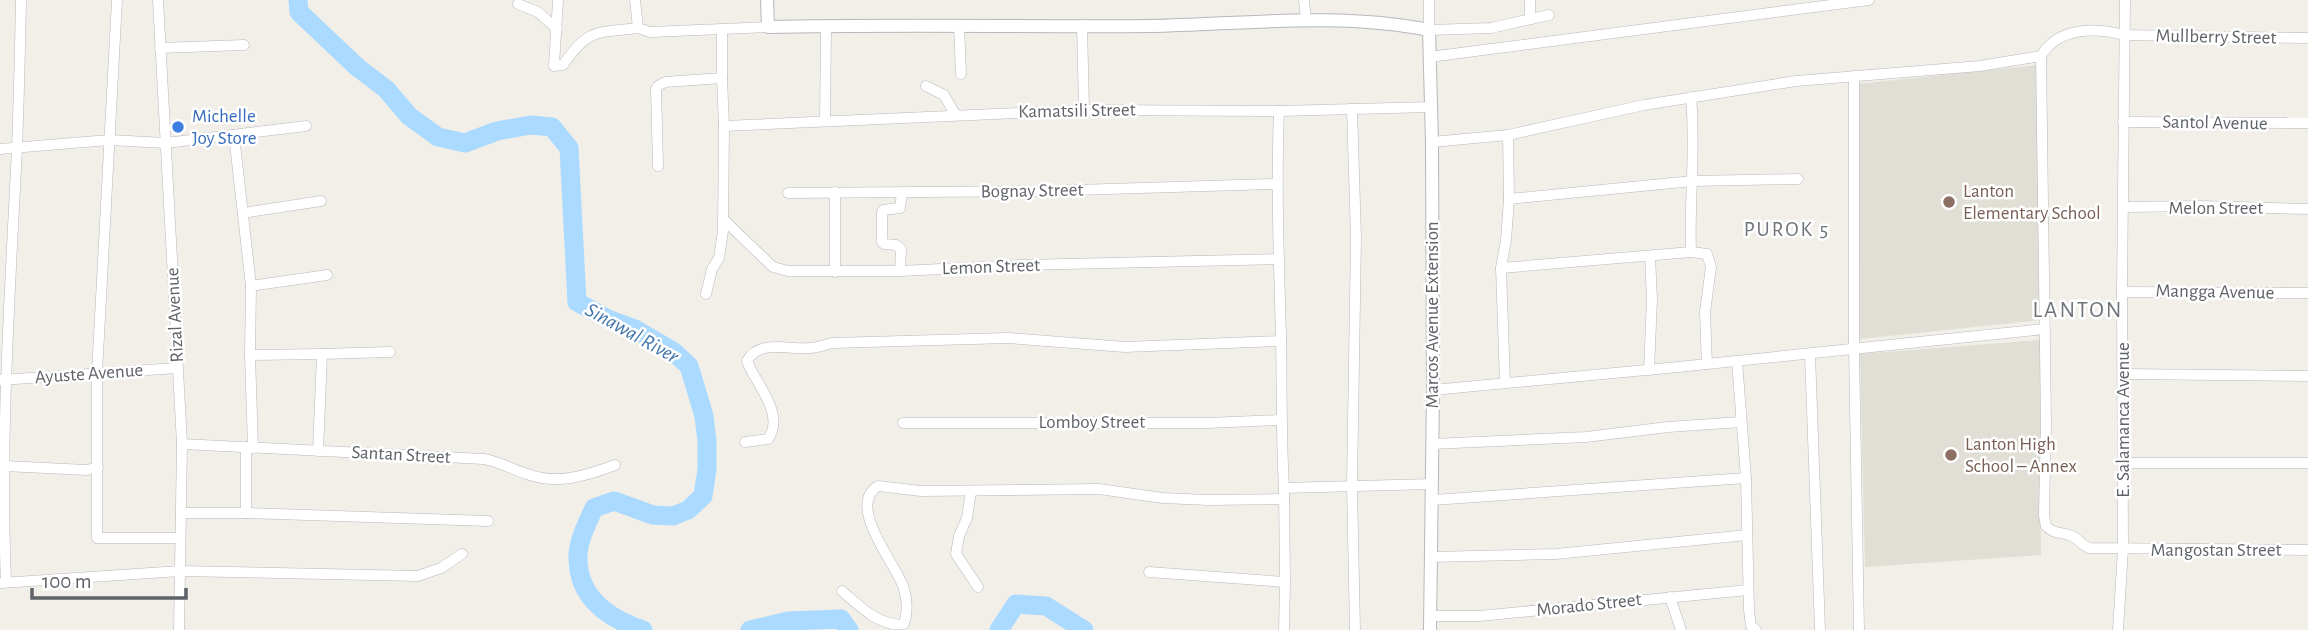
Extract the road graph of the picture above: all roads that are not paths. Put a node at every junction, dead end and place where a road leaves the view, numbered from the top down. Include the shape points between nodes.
1 (22, 0) edge
2 (117, 0) edge
3 (152, 0) edge
4 (158, 0) edge
5 (558, 0) edge
6 (635, 0) edge
7 (767, 0) edge
8 (1304, 0) edge
9 (1429, 0) edge
10 (1530, 0) edge
11 (1869, 0) edge
12 (2125, 0) edge
13 (518, 4) dead end
14 (1549, 15) dead end
15 (1530, 19) junction
16 (1306, 20) junction
17 (959, 25) junction
18 (1082, 25) junction
19 (825, 26) junction
20 (768, 27) junction
21 (638, 28) junction
22 (557, 29) junction
23 (722, 30) junction
24 (1429, 30) junction
25 (2124, 36) junction
26 (2308, 38) edge
27 (244, 45) dead end
28 (160, 48) junction
29 (2040, 56) junction
30 (1429, 57) junction
31 (961, 74) dead end
32 (1854, 76) junction
33 (722, 78) junction
34 (926, 86) dead end
35 (1691, 97) junction
36 (1431, 107) junction
37 (1352, 109) junction
38 (1084, 110) junction
39 (1279, 111) junction
40 (955, 114) junction
41 (825, 121) junction
42 (2123, 122) junction
43 (2308, 124) edge
44 (306, 126) dead end
45 (724, 126) junction
46 (234, 135) junction
47 (1508, 135) junction
48 (109, 140) junction
49 (1432, 142) junction
50 (166, 143) junction
51 (17, 148) junction
52 (0, 149) edge
53 (658, 166) dead end
54 (1798, 179) dead end
55 (1693, 181) junction
56 (1276, 184) junction
57 (835, 192) junction
58 (788, 193) dead end
59 (902, 193) junction
60 (1509, 199) junction
61 (321, 201) dead end
62 (2124, 207) junction
63 (2308, 209) edge
64 (243, 213) junction
65 (723, 219) junction
66 (1691, 252) junction
67 (1650, 256) junction
68 (1279, 259) junction
69 (1501, 268) junction
70 (900, 271) junction
71 (835, 272) junction
72 (327, 275) dead end
73 (251, 285) junction
74 (2122, 292) junction
75 (2308, 293) edge
76 (706, 295) dead end
77 (2045, 329) junction
78 (1281, 341) junction
79 (1854, 349) junction
80 (390, 352) dead end
81 (322, 354) junction
82 (1810, 354) junction
83 (250, 355) junction
84 (1737, 361) junction
85 (1707, 364) junction
86 (177, 368) junction
87 (1649, 370) junction
88 (97, 373) junction
89 (2124, 374) junction
90 (2308, 376) edge
91 (2, 380) edge
92 (1505, 383) junction
93 (1433, 390) junction
94 (1280, 420) junction
95 (1741, 422) junction
96 (903, 423) dead end
97 (746, 442) dead end
98 (182, 444) junction
99 (1432, 444) junction
100 (250, 447) junction
101 (318, 451) junction
102 (2123, 463) junction
103 (2308, 463) edge
104 (615, 465) dead end
105 (4, 466) junction
106 (98, 467) junction
107 (1746, 478) junction
108 (1432, 484) junction
109 (1352, 486) junction
110 (1284, 488) junction
111 (971, 491) junction
112 (1284, 499) junction
113 (1433, 500) junction
114 (181, 513) junction
115 (246, 513) junction
116 (488, 521) dead end
117 (1747, 534) junction
118 (180, 538) junction
119 (2, 541) edge
120 (2123, 549) junction
121 (2308, 550) edge
122 (462, 554) dead end
123 (1432, 557) junction
124 (180, 571) junction
125 (1149, 572) dead end
126 (3, 582) edge
127 (1285, 582) junction
128 (978, 587) dead end
129 (1748, 590) junction
130 (842, 591) dead end
131 (1670, 597) junction
132 (1431, 616) junction
133 (179, 630) edge
134 (1284, 630) edge
135 (1355, 630) edge
136 (1430, 630) edge
137 (1681, 630) edge
138 (1756, 630) edge
139 (1820, 630) edge
140 (1859, 630) edge
141 (2119, 630) edge

1 - 51 street
2 - 48 street
3 - 4 street
4 - 28 street, Rizal Avenue
5 - 22 street
6 - 21 street
7 - 20 street
8 - 16 street
9 - 24 street, Marcos Avenue Extension
10 - 15 street
11 - 30 street
12 - 25 street, E. Salamanca Avenue
13 - 22 street via 538,12
14 - 15 street
15 - 24 street via 1483,29
16 - 18 street
16 - 24 street
17 - 18 street
17 - 19 street
17 - 31 street
18 - 38 street
19 - 20 street
19 - 41 street
20 - 23 street
21 - 22 street via 600,32 584,39 558,67 552,62
21 - 23 street via 658,32
23 - 33 street
24 - 30 street, Marcos Avenue Extension
25 - 26 street, Mullberry Street
25 - 29 street, Mullberry Street via 2106,30 2080,31 2056,41
25 - 42 street, E. Salamanca Avenue
27 - 28 street
28 - 50 street, Rizal Avenue
29 - 32 street via 1980,66
29 - 77 street
30 - 36 street, Marcos Avenue Extension
32 - 35 street
32 - 79 street
33 - 45 street
33 - 53 street via 658,86
34 - 40 street via 944,95
35 - 47 street
35 - 55 street
36 - 37 street, Kamatsili Street
36 - 49 street, Marcos Avenue Extension
37 - 39 street, Kamatsili Street
37 - 109 street via 1356,238
38 - 39 street, Kamatsili Street
38 - 40 street, Kamatsili Street
39 - 56 street
40 - 41 street, Kamatsili Street
41 - 45 street, Kamatsili Street
42 - 43 street, Santol Avenue
42 - 62 street, E. Salamanca Avenue
44 - 46 street
45 - 65 street
46 - 50 street
46 - 64 street
47 - 49 street
47 - 60 street
48 - 50 street
48 - 51 street
48 - 88 street
49 - 93 street, Marcos Avenue Extension
50 - 86 street, Rizal Avenue
51 - 52 street
51 - 91 street
54 - 55 street
55 - 60 street
55 - 66 street
56 - 59 street, Bognay Street
56 - 68 street
57 - 58 street, Bognay Street
57 - 59 street, Bognay Street
57 - 71 street
59 - 70 street via 900,208 882,213 882,242 901,249
60 - 69 street
61 - 64 street
62 - 63 street, Melon Street
62 - 74 street, E. Salamanca Avenue
64 - 73 street
65 - 71 street, Lemon Street via 773,267
65 - 76 street via 719,258
66 - 67 street
66 - 85 street via 1707,254 1711,267 1705,312
67 - 69 street
67 - 87 street
68 - 70 street, Lemon Street
68 - 78 street
69 - 92 street
70 - 71 street, Lemon Street
72 - 73 street
73 - 83 street
74 - 75 street, Mangga Avenue
74 - 89 street, E. Salamanca Avenue
77 - 79 street
77 - 120 street, Mangostan Street via 2045,523 2050,530 2073,536 2086,547
78 - 94 street
78 - 97 street via 1125,347 1007,338 770,347 754,352 747,361 770,402 771,435
79 - 82 street
79 - 140 street
80 - 81 street
81 - 83 street
81 - 101 street
82 - 84 street
82 - 139 street
83 - 100 street
84 - 85 street
84 - 95 street
85 - 87 street
86 - 88 street, Ayuste Avenue
86 - 98 street, Rizal Avenue
87 - 92 street
88 - 91 street, Ayuste Avenue
88 - 106 street
89 - 90 street
89 - 102 street, E. Salamanca Avenue
91 - 105 street
92 - 93 street
93 - 99 street, Marcos Avenue Extension
94 - 96 street, Lomboy Street
94 - 110 street
95 - 99 street via 1586,437
95 - 107 street
98 - 100 street, Santan Street
98 - 114 street, Rizal Avenue
99 - 108 street, Marcos Avenue Extension
100 - 101 street, Santan Street
100 - 115 street
101 - 104 street, Santan Street via 484,459 558,480
102 - 103 street
102 - 120 street, E. Salamanca Avenue
105 - 106 street
105 - 119 street
106 - 118 street via 97,538
107 - 113 street
107 - 117 street
108 - 109 street
108 - 113 street, Marcos Avenue Extension
109 - 110 street
109 - 135 street
110 - 112 street
111 - 112 street via 1100,489 1174,498
111 - 128 street via 956,554
111 - 130 street via 878,486 872,492 869,522 904,587 904,624 882,621
112 - 127 street
113 - 123 street, Marcos Avenue Extension
114 - 115 street
114 - 118 street, Rizal Avenue
115 - 116 street
117 - 123 street via 1556,554
117 - 129 street
118 - 124 street, Rizal Avenue
119 - 126 street
120 - 121 street, Mangostan Street
120 - 141 street, E. Salamanca Avenue
122 - 124 street via 418,576
123 - 132 street, Marcos Avenue Extension
124 - 126 street
124 - 133 street, Rizal Avenue
125 - 127 street
127 - 134 street
129 - 131 street, Morado Street
129 - 138 street via 1750,621
131 - 132 street, Morado Street via 1479,616
131 - 137 street
132 - 136 street, Marcos Avenue Extension

